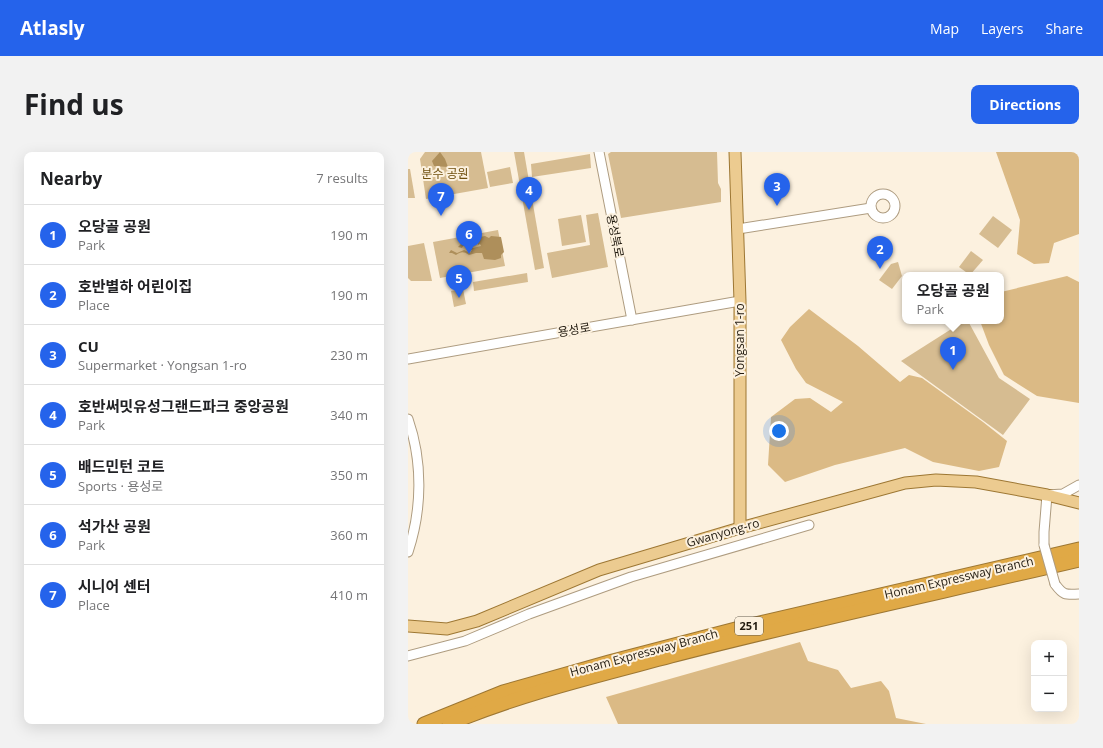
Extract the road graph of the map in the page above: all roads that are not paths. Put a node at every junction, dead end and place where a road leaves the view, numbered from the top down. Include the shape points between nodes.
1 (599, 152) edge
2 (735, 152) edge
3 (871, 208) dead end
4 (738, 229) junction
5 (740, 301) junction
6 (632, 320) junction
7 (408, 359) edge
8 (408, 419) edge
9 (1079, 485) edge
10 (1047, 495) junction
11 (1079, 503) edge
12 (809, 525) dead end
13 (740, 528) junction
14 (1079, 549) edge
15 (408, 552) edge
16 (1079, 560) edge
17 (1079, 594) edge
18 (408, 626) edge
19 (408, 656) edge
20 (424, 724) edge
21 (449, 724) edge

1 - 6 street, 용성북로
2 - 4 main road, Yongsan 1-ro
3 - 4 street
4 - 5 main road, Yongsan 1-ro
5 - 6 street, 용성로
5 - 13 main road, Yongsan 1-ro
6 - 7 street, 용성로
8 - 15 street via 413,432 419,482 418,511
9 - 10 street via 1063,494
10 - 11 main road, Gwanyong-ro
10 - 13 main road, Gwanyong-ro via 976,482 936,480 905,484
10 - 17 street, bridge via 1044,545 1055,584 1065,595
12 - 19 street via 631,577 529,614 465,641
13 - 18 main road, Gwanyong-ro via 599,570 477,621 447,629
14 - 20 highway, Honam Expressway Branch / 251 via 751,625 609,662 503,692
16 - 21 highway, Honam Expressway Branch / 251 via 751,636 606,673 508,701

